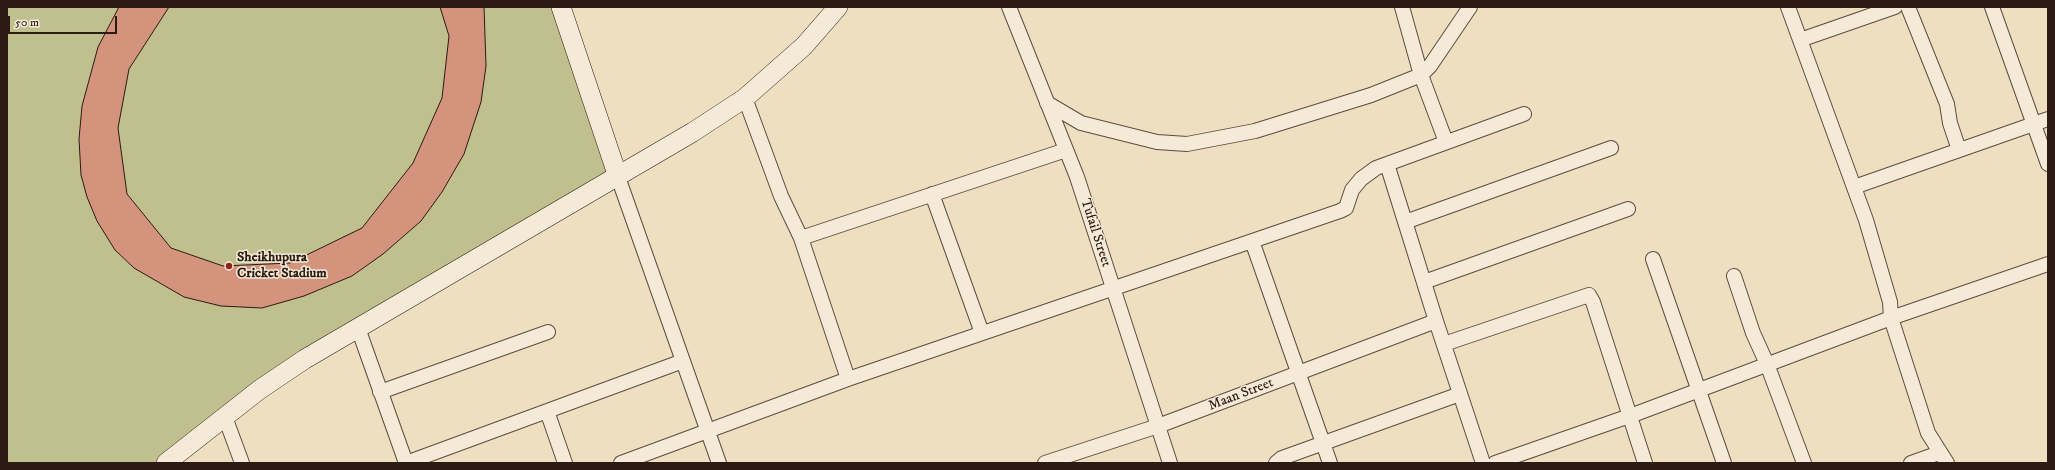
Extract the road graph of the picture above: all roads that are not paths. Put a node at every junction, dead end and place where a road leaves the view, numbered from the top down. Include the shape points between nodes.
1 (561, 7) edge
2 (838, 7) edge
3 (1009, 7) edge
4 (1402, 7) edge
5 (1470, 7) edge
6 (1788, 7) edge
7 (1895, 7) edge
8 (1908, 7) edge
9 (1992, 7) edge
10 (1800, 40) junction
11 (1421, 75) junction
12 (744, 98) junction
13 (1047, 103) junction
14 (1524, 114) dead end
15 (2048, 119) edge
16 (2034, 124) junction
17 (1446, 142) junction
18 (1611, 148) dead end
19 (1066, 150) junction
20 (1959, 150) junction
21 (1388, 164) junction
22 (2048, 164) edge
23 (618, 177) junction
24 (1854, 188) junction
25 (932, 194) junction
26 (1628, 209) dead end
27 (1406, 222) junction
28 (801, 238) junction
29 (1252, 241) junction
30 (1653, 259) dead end
31 (2048, 264) edge
32 (1734, 276) dead end
33 (1424, 282) junction
34 (1113, 289) junction
35 (1891, 318) junction
36 (1436, 321) junction
37 (358, 328) junction
38 (548, 332) dead end
39 (982, 333) junction
40 (1444, 344) junction
41 (683, 361) junction
42 (1767, 364) junction
43 (1298, 374) junction
44 (848, 379) junction
45 (1697, 391) junction
46 (380, 392) junction
47 (1460, 394) junction
48 (547, 411) junction
49 (1629, 416) junction
50 (225, 417) junction
51 (1158, 426) junction
52 (708, 430) junction
53 (1323, 443) junction
54 (1943, 458) edge
55 (166, 463) edge
56 (242, 463) edge
57 (406, 463) edge
58 (565, 463) edge
59 (621, 463) edge
60 (719, 463) edge
61 (1045, 463) edge
62 (1170, 463) edge
63 (1276, 463) edge
64 (1330, 463) edge
65 (1483, 463) edge
66 (1495, 463) edge
67 (1645, 463) edge
68 (1724, 463) edge
69 (1804, 463) edge
70 (1911, 463) edge

1 - 23 street
2 - 12 street via 804,46
3 - 13 street, Tufail Street
4 - 11 street
5 - 11 street via 1430,66
6 - 10 street
7 - 10 street
8 - 20 street via 1947,104
9 - 16 street
10 - 24 street
11 - 13 street via 1308,116 1255,131 1187,144 1157,142 1081,123
11 - 17 street
12 - 23 street
12 - 28 street via 781,196
13 - 19 street, Tufail Street
14 - 17 street
15 - 16 street
16 - 20 street
16 - 22 street
17 - 21 street
18 - 27 street
19 - 25 street
19 - 34 street, Tufail Street
20 - 24 street
21 - 27 street
21 - 29 street via 1372,170 1361,179 1352,190 1346,208
23 - 37 street
23 - 41 street
24 - 35 street via 1881,267 1890,302
25 - 28 street
25 - 39 street
26 - 33 street
27 - 33 street
28 - 44 street
29 - 34 street
29 - 43 street
30 - 45 street
31 - 35 street
32 - 42 street via 1753,333
33 - 36 street
34 - 39 street
34 - 51 street, Tufail Street
35 - 42 street
35 - 54 street via 1928,433
36 - 40 street
36 - 43 street, Maan Street
37 - 46 street
37 - 50 street via 259,390
38 - 46 street
39 - 44 street
40 - 47 street
40 - 49 street via 1589,295
41 - 48 street
41 - 52 street
42 - 45 street
42 - 69 street
43 - 51 street, Maan Street
43 - 53 street
44 - 52 street
45 - 49 street
45 - 68 street
46 - 57 street
47 - 53 street
47 - 65 street
48 - 57 street
48 - 58 street
49 - 66 street
49 - 67 street
50 - 55 street
50 - 56 street
51 - 61 street, Maan Street
51 - 62 street, Tufail Street
52 - 59 street
52 - 60 street
53 - 63 street via 1282,458
53 - 64 street
54 - 70 street

